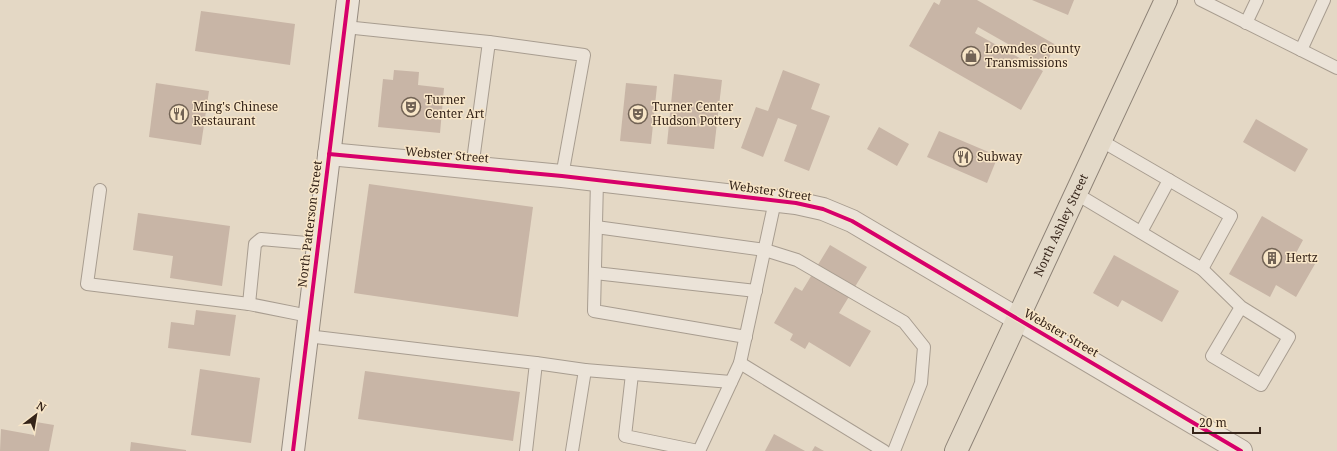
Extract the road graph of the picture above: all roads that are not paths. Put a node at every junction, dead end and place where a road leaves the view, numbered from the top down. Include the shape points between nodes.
1 (348, 0) edge
2 (1166, 0) edge
3 (1201, 0) edge
4 (1257, 0) edge
5 (1324, 0) edge
6 (1246, 23) junction
7 (345, 27) junction
8 (489, 42) junction
9 (1301, 50) junction
10 (1337, 68) edge
11 (1100, 140) junction
12 (329, 154) junction
13 (472, 168) junction
14 (562, 176) junction
15 (597, 180) junction
16 (1168, 180) junction
17 (100, 190) dead end
18 (1075, 193) junction
19 (776, 201) junction
20 (596, 227) junction
21 (1141, 232) junction
22 (318, 244) junction
23 (765, 250) junction
24 (1202, 269) junction
25 (595, 273) junction
26 (756, 291) junction
27 (249, 304) junction
28 (1241, 307) junction
29 (1017, 319) junction
30 (308, 326) junction
31 (746, 337) junction
32 (536, 363) junction
33 (740, 363) junction
34 (585, 370) junction
35 (632, 374) junction
36 (732, 382) junction
37 (293, 451) edge
38 (526, 451) edge
39 (572, 451) edge
40 (699, 451) edge
41 (884, 451) edge
42 (894, 451) edge
43 (956, 451) edge
44 (1241, 451) edge

1 - 7 street, North Patterson Street
2 - 11 main road, North Ashley Street
3 - 6 lane
4 - 6 lane
5 - 9 lane
6 - 9 lane
7 - 8 lane
7 - 12 street, North Patterson Street
8 - 13 lane
8 - 14 lane via 584,55
9 - 10 lane
11 - 16 lane
11 - 18 main road, North Ashley Street
12 - 13 street, Webster Street
12 - 22 street, North Patterson Street
13 - 14 street, Webster Street
14 - 15 street, Webster Street
15 - 19 street, Webster Street
15 - 20 lane
16 - 21 lane
16 - 24 lane via 1231,216
17 - 27 lane via 87,284
18 - 21 lane
18 - 29 main road, North Ashley Street
19 - 23 lane
19 - 29 street, Webster Street via 823,208 852,221
20 - 23 lane
20 - 25 lane
21 - 24 lane
22 - 27 lane via 262,239 255,244
22 - 30 street, North Patterson Street
23 - 26 lane
23 - 42 lane via 797,260 904,322 924,347 921,383
24 - 28 lane
25 - 26 lane
25 - 31 lane via 594,311
26 - 31 lane
27 - 30 lane
28 - 28 lane via 1212,356 1261,385 1289,337
29 - 43 main road, North Ashley Street
29 - 44 street, Webster Street
30 - 32 lane
30 - 37 street, North Patterson Street
31 - 33 lane
32 - 34 lane
32 - 38 lane
33 - 36 lane
33 - 41 lane
34 - 35 lane
34 - 39 lane
35 - 36 lane
35 - 40 lane via 625,436
36 - 40 lane

